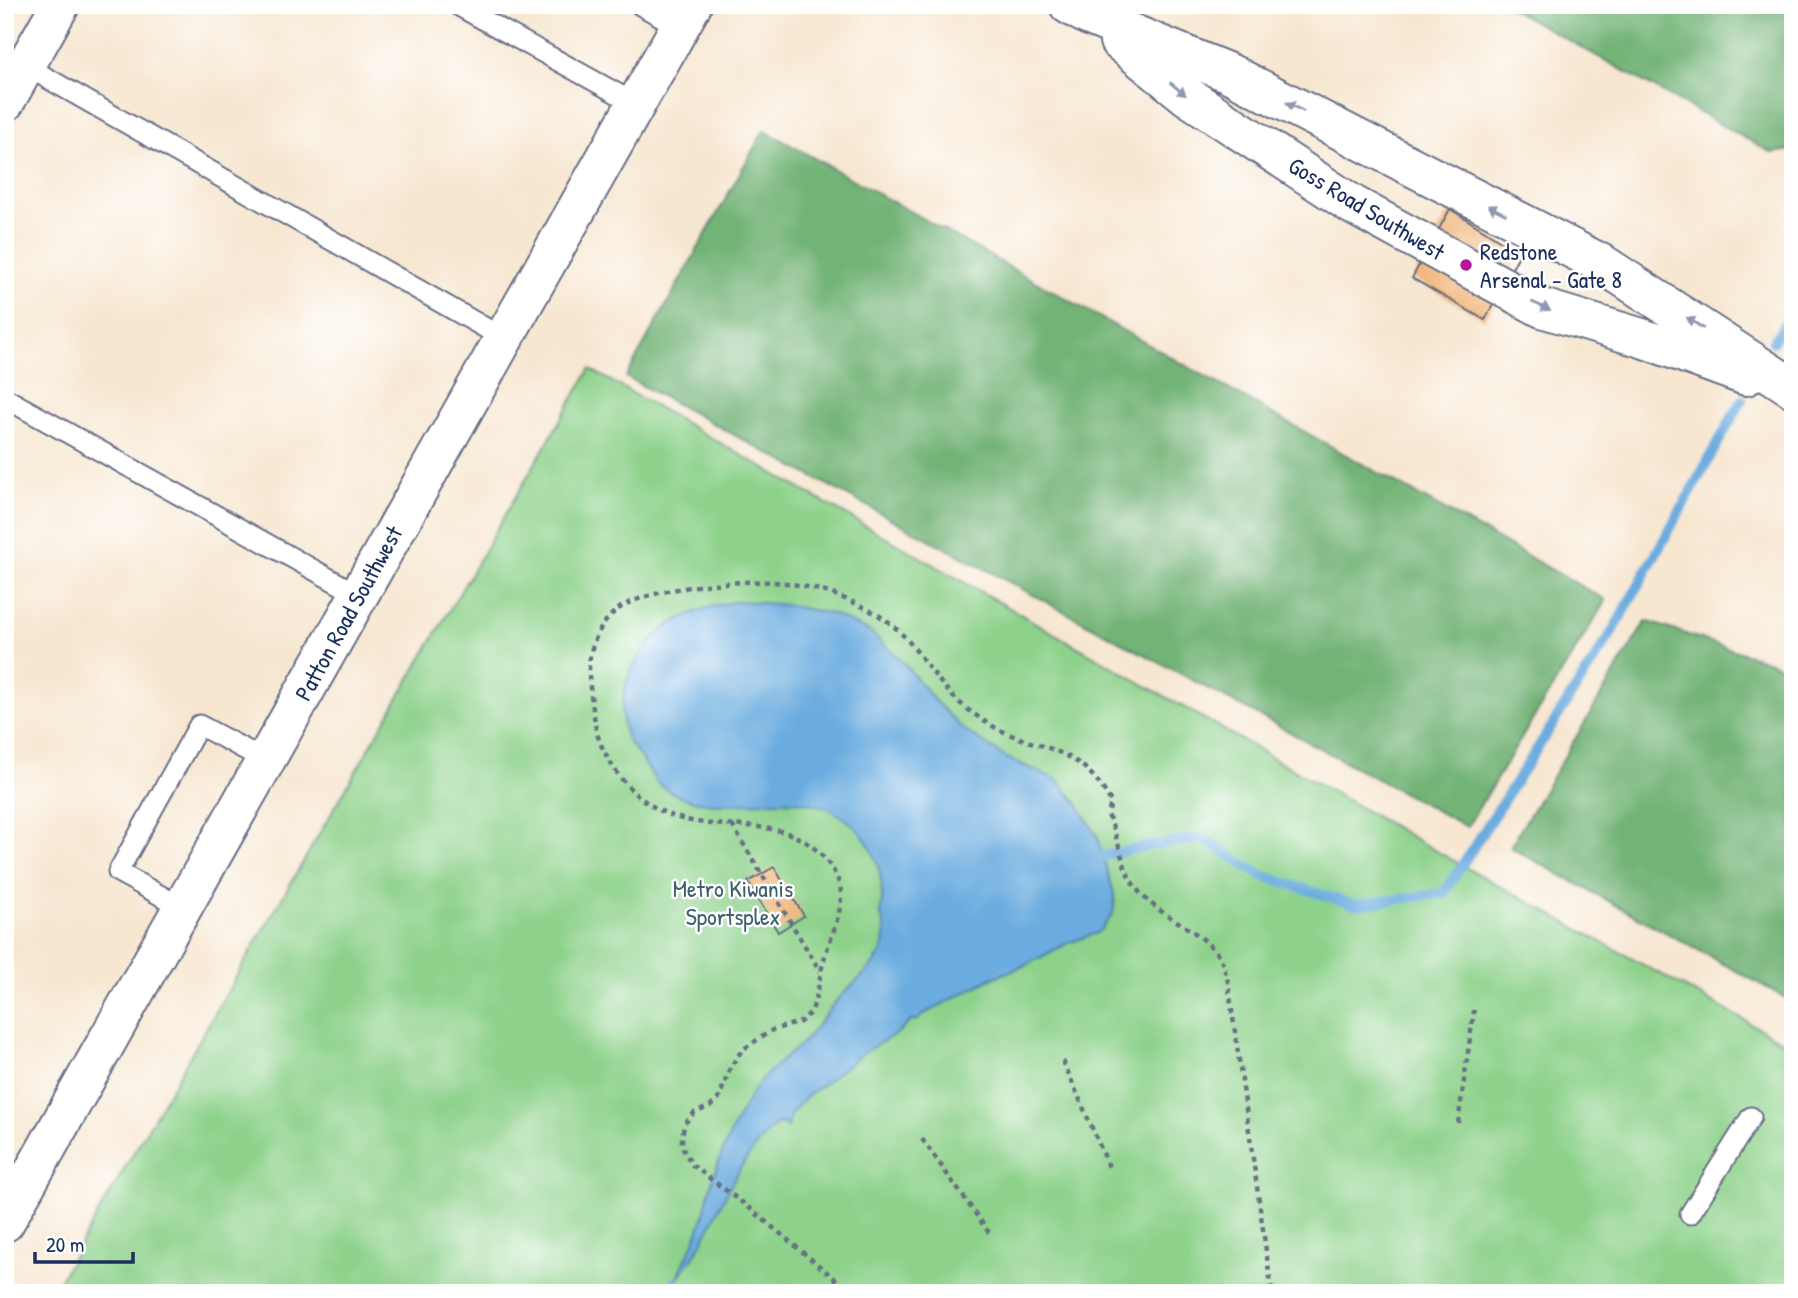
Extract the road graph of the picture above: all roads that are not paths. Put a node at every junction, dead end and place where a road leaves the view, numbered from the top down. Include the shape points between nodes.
1 (60, 5) edge
2 (457, 5) edge
3 (640, 5) edge
4 (1078, 10) edge
5 (691, 12) edge
6 (26, 66) junction
7 (5, 102) edge
8 (636, 104) junction
9 (503, 338) junction
10 (1793, 387) edge
11 (1793, 393) edge
12 (5, 398) edge
13 (359, 595) junction
14 (265, 760) junction
15 (183, 908) junction
16 (1751, 1117) dead end
17 (1690, 1214) dead end
18 (5, 1222) edge

1 - 6 street
2 - 8 lane
3 - 5 lane
10 -> 4 street, Goss Road Southwest via 1604,265 1229,73
4 -> 11 street, Goss Road Southwest via 1187,96 1353,205 1542,308 1645,339
5 - 8 street, Patton Road Southwest
6 - 7 street
6 - 9 lane
8 - 9 street, Patton Road Southwest
9 - 13 street, Patton Road Southwest
12 - 13 lane
13 - 14 street, Patton Road Southwest
14 - 15 street, Patton Road Southwest
14 - 15 lane via 199,725 118,872
15 - 18 street, Patton Road Southwest
16 - 17 lane

